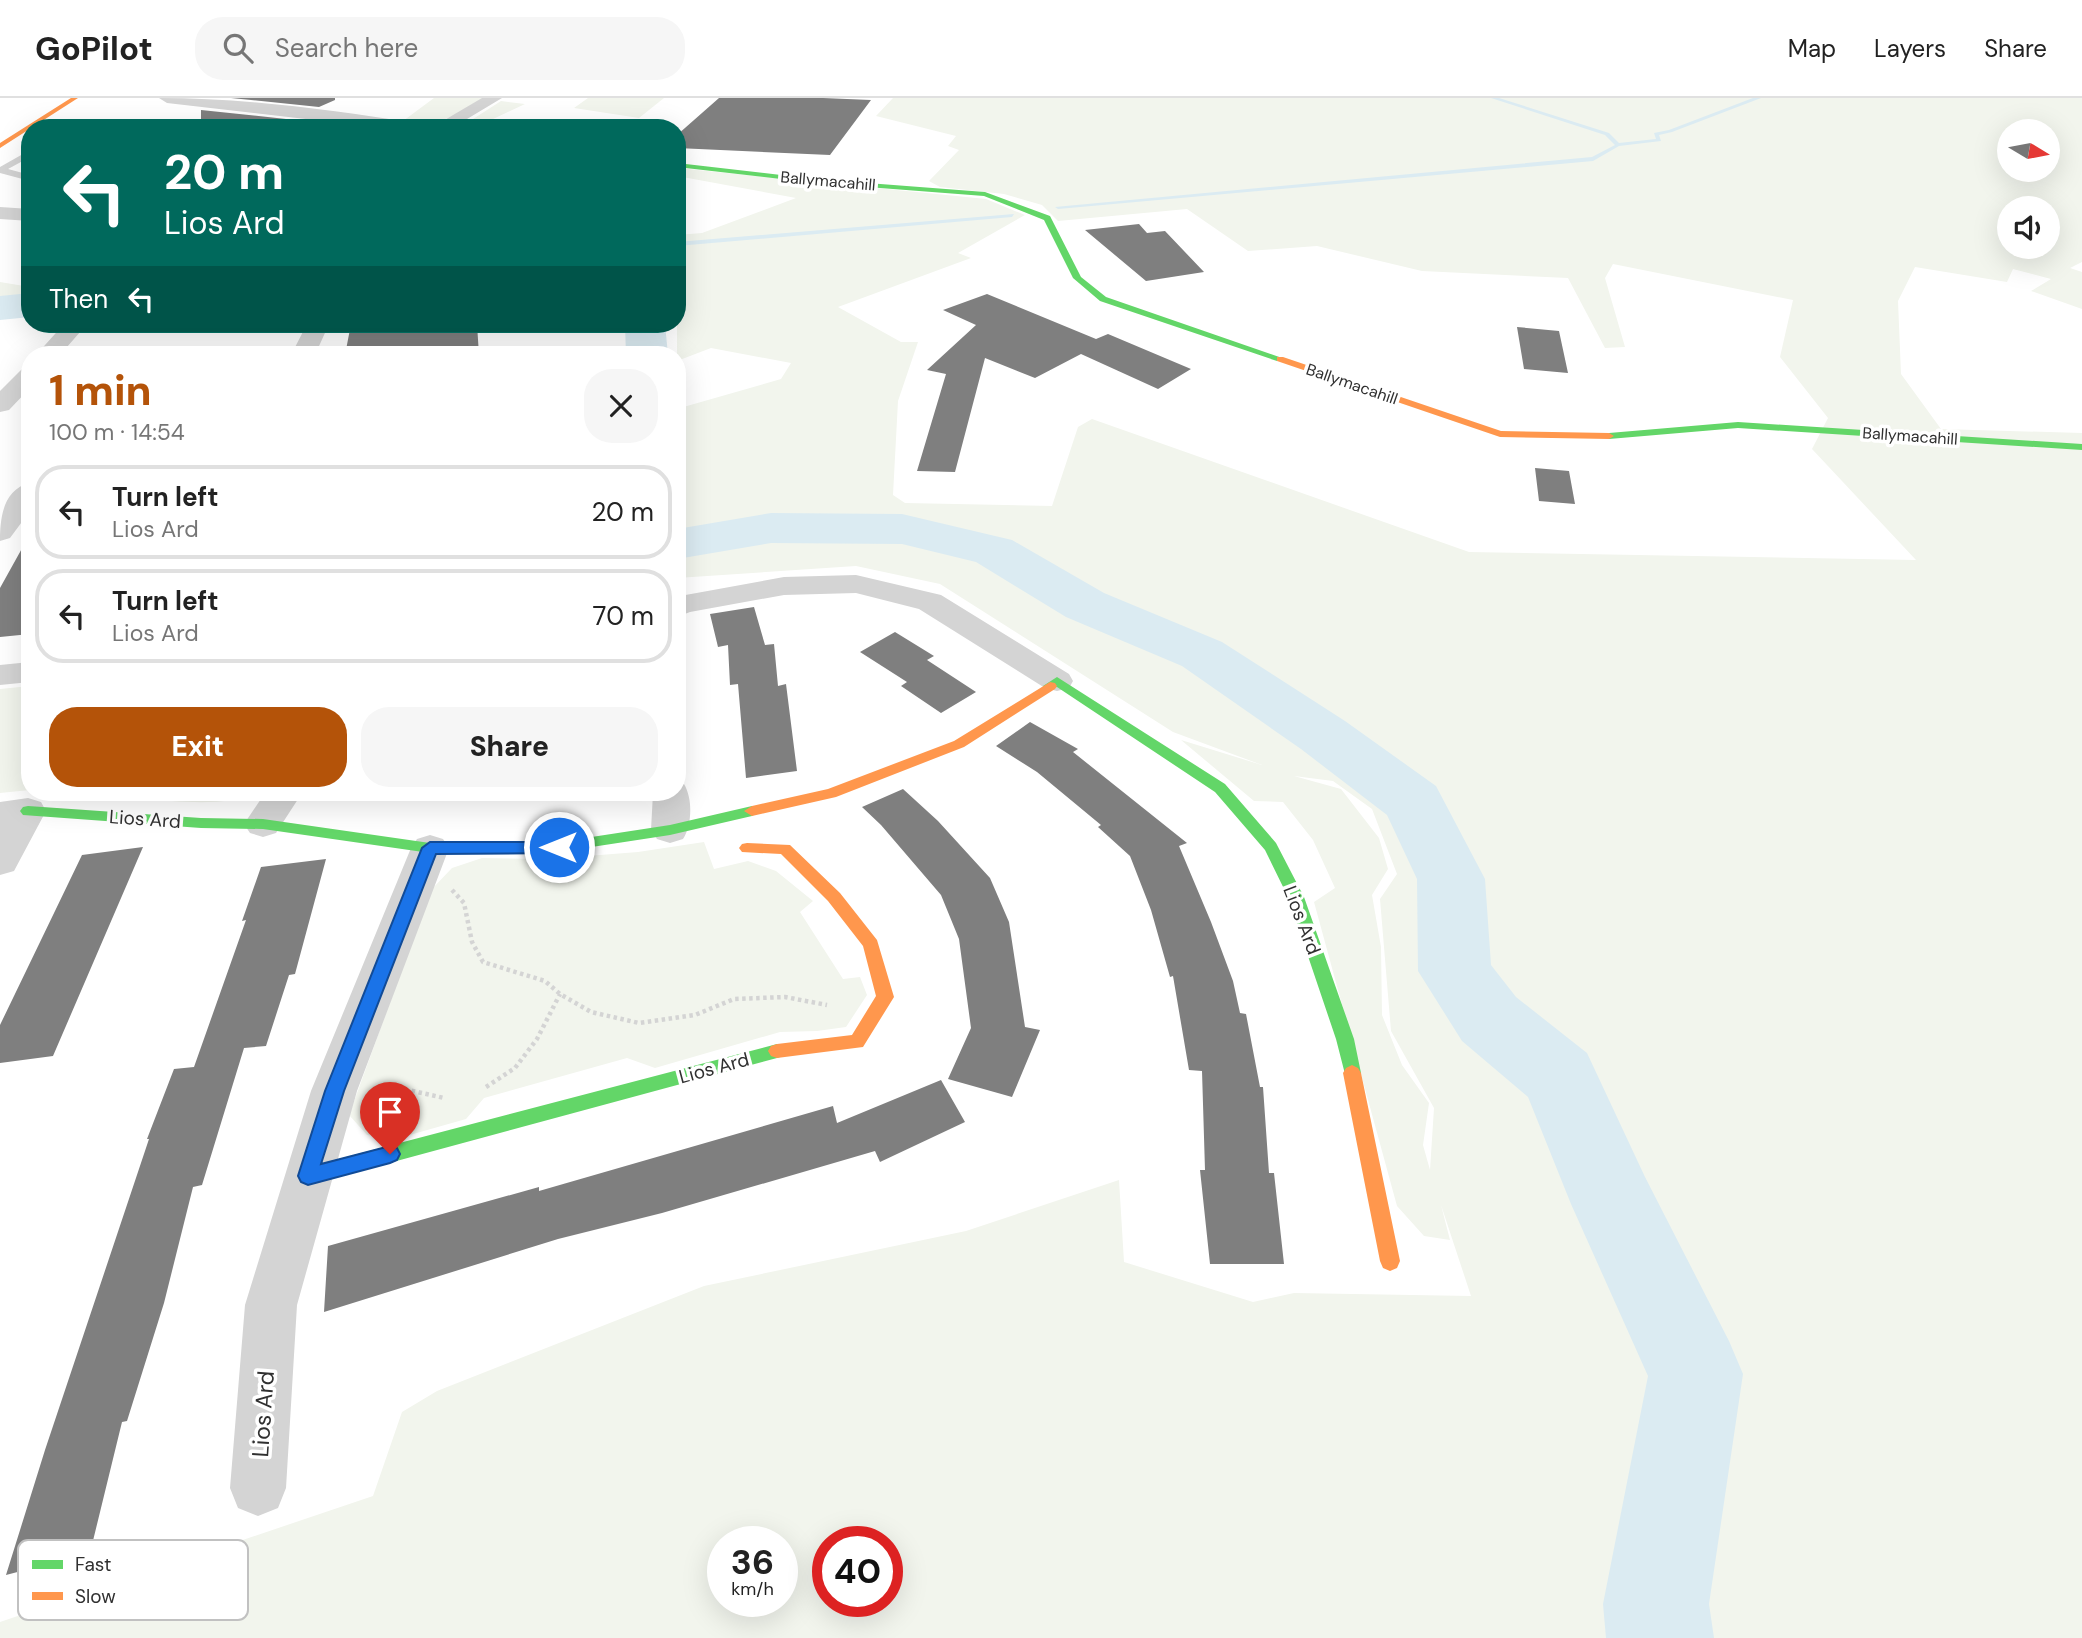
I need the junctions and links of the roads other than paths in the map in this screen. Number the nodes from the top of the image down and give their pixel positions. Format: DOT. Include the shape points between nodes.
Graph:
graph roads {
  1 [pos="75,98"];
  2 [pos="167,98"];
  3 [pos="494,98"];
  4 [pos="42,119"];
  5 [pos="359,119"];
  6 [pos="456,119"];
  7 [pos="21,133"];
  8 [pos="21,144"];
  9 [pos="2,145"];
  10 [pos="21,158"];
  11 [pos="686,166"];
  12 [pos="1,170"];
  13 [pos="21,178"];
  14 [pos="0,213"];
  15 [pos="21,214"];
  16 [pos="68,333"];
  17 [pos="56,346"];
  18 [pos="21,383"];
  19 [pos="0,405"];
  20 [pos="2082,447"];
  21 [pos="0,489"];
  22 [pos="21,490"];
  23 [pos="21,503"];
  24 [pos="0,532"];
  25 [pos="686,604"];
  26 [pos="21,673"];
  27 [pos="0,676"];
  28 [pos="1057,681"];
  29 [pos="279,801"];
  30 [pos="671,801"];
  31 [pos="14,813"];
  32 [pos="263,824"];
  33 [pos="670,830"];
  34 [pos="747,848"];
  35 [pos="0,861"];
  36 [pos="424,864"];
  37 [pos="308,1176"];
  38 [pos="1390,1261"];
  39 [pos="258,1488"];
  1 -- 4 [label="street"];
  2 -- 5 [label="street"];
  3 -- 6 [label="street"];
  7 -- 9 [label="street"];
  8 -- 9 [label="lane"];
  10 -- 12 [label="lane"];
  11 -- 20 [label="street, Ballymacahill" via="985,194 1046,218 1077,278 1103,299 1500,434 1620,436 1738,425"];
  12 -- 13 [label="lane"];
  14 -- 15 [label="street"];
  16 -- 17 [label="street"];
  18 -- 19 [label="street"];
  21 -- 22 [label="street"];
  23 -- 24 [label="street"];
  25 -- 28 [label="street, Lios Ard" via="784,586 856,583 930,602"];
  26 -- 27 [label="street"];
  28 -- 33 [label="street, Lios Ard" via="958,744 844,789"];
  28 -- 38 [label="street, Lios Ard" via="1220,788 1271,846 1296,897 1345,1039"];
  29 -- 32 [label="street"];
  30 -- 33 [label="street"];
  31 -- 32 [label="street, Lios Ard"];
  31 -- 35 [label="street, Lios Ard"];
  32 -- 36 [label="street, Lios Ard"];
  33 -- 36 [label="street, Lios Ard"];
  34 -- 37 [label="street, Lios Ard" via="785,849 834,897 871,944 885,997 857,1042 778,1051"];
  36 -- 37 [label="street, Lios Ard" via="334,1091"];
  37 -- 39 [label="street, Lios Ard" via="271,1305"];
}
